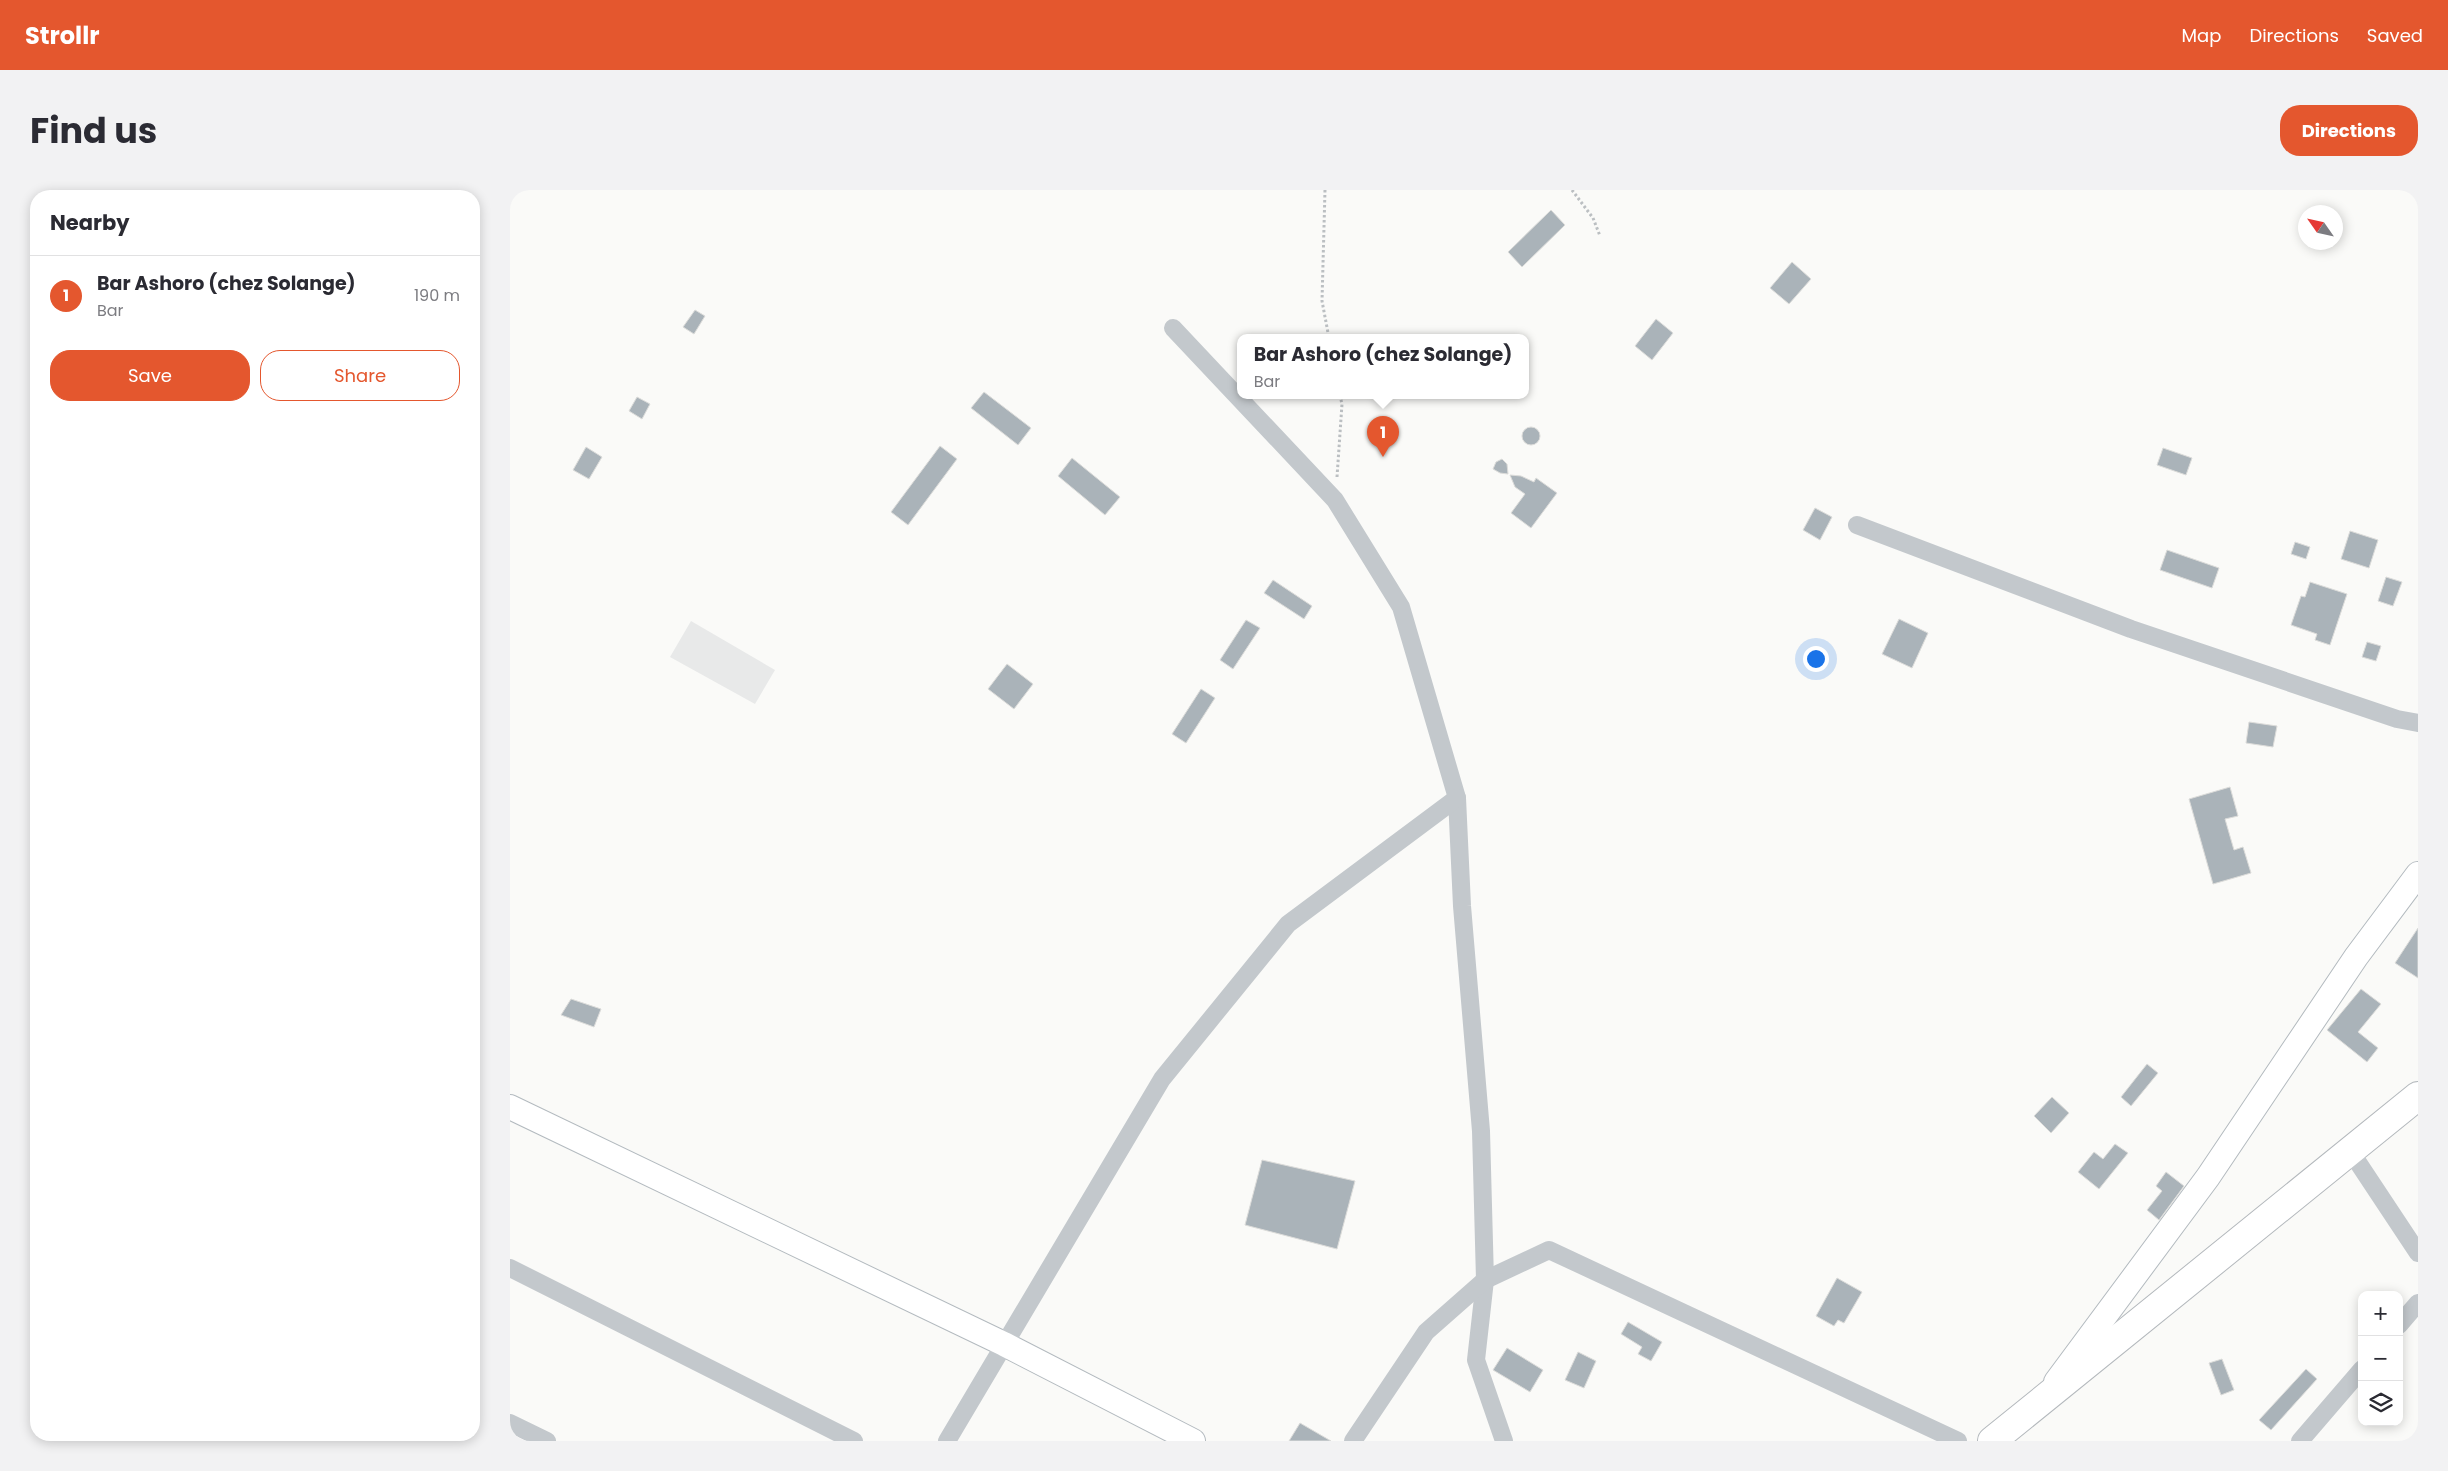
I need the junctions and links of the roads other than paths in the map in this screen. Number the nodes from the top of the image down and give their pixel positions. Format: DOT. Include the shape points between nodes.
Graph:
graph roads {
  1 [pos="1173,328"];
  2 [pos="1237,396"];
  3 [pos="1240,399"];
  4 [pos="1857,525"];
  5 [pos="2418,723"];
  6 [pos="1457,798"];
  7 [pos="2418,874"];
  8 [pos="2418,1096"];
  9 [pos="510,1107"];
  10 [pos="2351,1152"];
  11 [pos="2418,1253"];
  12 [pos="510,1268"];
  13 [pos="1485,1280"];
  14 [pos="2418,1303"];
  15 [pos="2403,1320"];
  16 [pos="1004,1344"];
  17 [pos="2358,1373"];
  18 [pos="2041,1402"];
  19 [pos="510,1423"];
  20 [pos="547,1441"];
  21 [pos="854,1441"];
  22 [pos="947,1441"];
  23 [pos="1193,1441"];
  24 [pos="1353,1441"];
  25 [pos="1504,1441"];
  26 [pos="1958,1441"];
  27 [pos="1992,1441"];
  28 [pos="2300,1441"];
  1 -- 2 [label="street"];
  3 -- 6 [label="street" via="1335,500 1401,607"];
  4 -- 5 [label="street" via="2130,629 2397,719"];
  6 -- 13 [label="street" via="1462,906 1482,1131"];
  6 -- 16 [label="street" via="1288,924 1162,1079"];
  7 -- 18 [label="street" via="2356,957 2208,1177"];
  8 -- 10 [label="highway"];
  9 -- 16 [label="street"];
  10 -- 11 [label="street"];
  10 -- 18 [label="highway"];
  12 -- 21 [label="street"];
  13 -- 24 [label="street" via="1426,1332"];
  13 -- 25 [label="street" via="1476,1360"];
  13 -- 26 [label="street" via="1549,1250"];
  14 -- 15 [label="street"];
  16 -- 22 [label="street"];
  16 -- 23 [label="street"];
  17 -- 28 [label="street"];
  18 -- 27 [label="highway"];
  19 -- 20 [label="street"];
}
